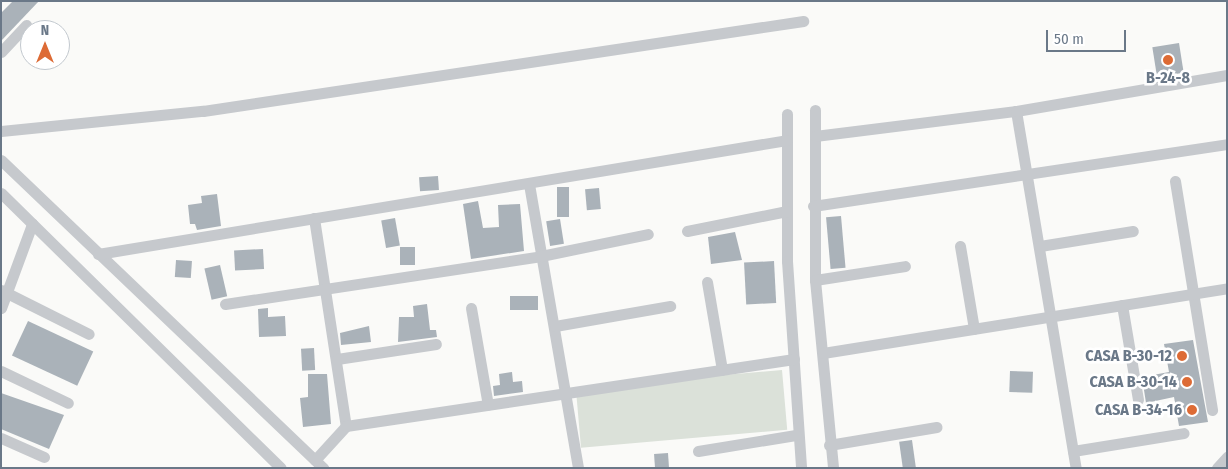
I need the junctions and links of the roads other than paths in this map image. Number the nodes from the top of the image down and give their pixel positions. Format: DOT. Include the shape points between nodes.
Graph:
graph roads {
  1 [pos="804,21"];
  2 [pos="20,31"];
  3 [pos="1,52"];
  4 [pos="1227,75"];
  5 [pos="815,110"];
  6 [pos="1016,111"];
  7 [pos="787,114"];
  8 [pos="1,131"];
  9 [pos="815,136"];
  10 [pos="787,140"];
  11 [pos="1227,144"];
  12 [pos="1,160"];
  13 [pos="1028,175"];
  14 [pos="1175,181"];
  15 [pos="529,184"];
  16 [pos="1,193"];
  17 [pos="813,206"];
  18 [pos="787,211"];
  19 [pos="314,218"];
  20 [pos="32,224"];
  21 [pos="687,231"];
  22 [pos="1133,231"];
  23 [pos="648,234"];
  24 [pos="960,246"];
  25 [pos="1040,246"];
  26 [pos="98,254"];
  27 [pos="540,256"];
  28 [pos="905,266"];
  29 [pos="816,280"];
  30 [pos="707,282"];
  31 [pos="1227,288"];
  32 [pos="326,290"];
  33 [pos="4,291"];
  34 [pos="1190,294"];
  35 [pos="225,304"];
  36 [pos="1122,305"];
  37 [pos="670,306"];
  38 [pos="1,308"];
  39 [pos="471,308"];
  40 [pos="1053,316"];
  41 [pos="555,326"];
  42 [pos="974,329"];
  43 [pos="89,334"];
  44 [pos="436,344"];
  45 [pos="823,353"];
  46 [pos="337,358"];
  47 [pos="794,358"];
  48 [pos="722,370"];
  49 [pos="1,371"];
  50 [pos="565,395"];
  51 [pos="1138,400"];
  52 [pos="68,403"];
  53 [pos="488,405"];
  54 [pos="1212,410"];
  55 [pos="346,426"];
  56 [pos="936,427"];
  57 [pos="1184,433"];
  58 [pos="796,435"];
  59 [pos="1,438"];
  60 [pos="829,444"];
  61 [pos="698,451"];
  62 [pos="1073,451"];
  63 [pos="44,457"];
  64 [pos="1227,457"];
  65 [pos="319,464"];
  66 [pos="1072,467"];
  67 [pos="281,468"];
  68 [pos="578,468"];
  69 [pos="801,468"];
  70 [pos="833,468"];
  71 [pos="1217,468"];
  1 -- 8 [label="street" via="203,111"];
  2 -- 3 [label="street"];
  4 -- 6 [label="street"];
  5 -- 9 [label="street"];
  6 -- 9 [label="street"];
  6 -- 13 [label="street"];
  7 -- 10 [label="street"];
  9 -- 17 [label="street"];
  10 -- 15 [label="street"];
  10 -- 18 [label="street"];
  11 -- 13 [label="street"];
  12 -- 26 [label="street"];
  13 -- 17 [label="street"];
  13 -- 25 [label="street"];
  14 -- 34 [label="street"];
  15 -- 19 [label="street"];
  15 -- 27 [label="street"];
  16 -- 20 [label="street"];
  17 -- 29 [label="street"];
  18 -- 21 [label="street"];
  18 -- 47 [label="street"];
  19 -- 26 [label="street"];
  19 -- 32 [label="street"];
  20 -- 33 [label="street"];
  20 -- 67 [label="street"];
  22 -- 25 [label="street"];
  23 -- 27 [label="street"];
  24 -- 42 [label="street"];
  25 -- 40 [label="street"];
  26 -- 65 [label="street"];
  27 -- 32 [label="street"];
  27 -- 41 [label="street"];
  28 -- 29 [label="street"];
  29 -- 45 [label="street"];
  30 -- 48 [label="street"];
  31 -- 34 [label="street"];
  32 -- 35 [label="street"];
  32 -- 46 [label="street"];
  33 -- 38 [label="street"];
  33 -- 43 [label="street"];
  34 -- 36 [label="street"];
  34 -- 54 [label="street"];
  36 -- 40 [label="street"];
  36 -- 51 [label="street"];
  37 -- 41 [label="street"];
  39 -- 53 [label="street"];
  40 -- 42 [label="street"];
  40 -- 62 [label="street"];
  41 -- 50 [label="street"];
  42 -- 45 [label="street"];
  44 -- 46 [label="street"];
  45 -- 60 [label="street"];
  46 -- 55 [label="street"];
  47 -- 48 [label="street"];
  47 -- 58 [label="street"];
  48 -- 50 [label="street"];
  49 -- 52 [label="street"];
  50 -- 53 [label="street"];
  50 -- 68 [label="street"];
  53 -- 55 [label="street"];
  55 -- 65 [label="street"];
  56 -- 60 [label="street"];
  57 -- 62 [label="street"];
  58 -- 61 [label="street"];
  58 -- 69 [label="street"];
  59 -- 63 [label="street"];
  60 -- 70 [label="street"];
  62 -- 66 [label="street"];
  64 -- 71 [label="street"];
}
